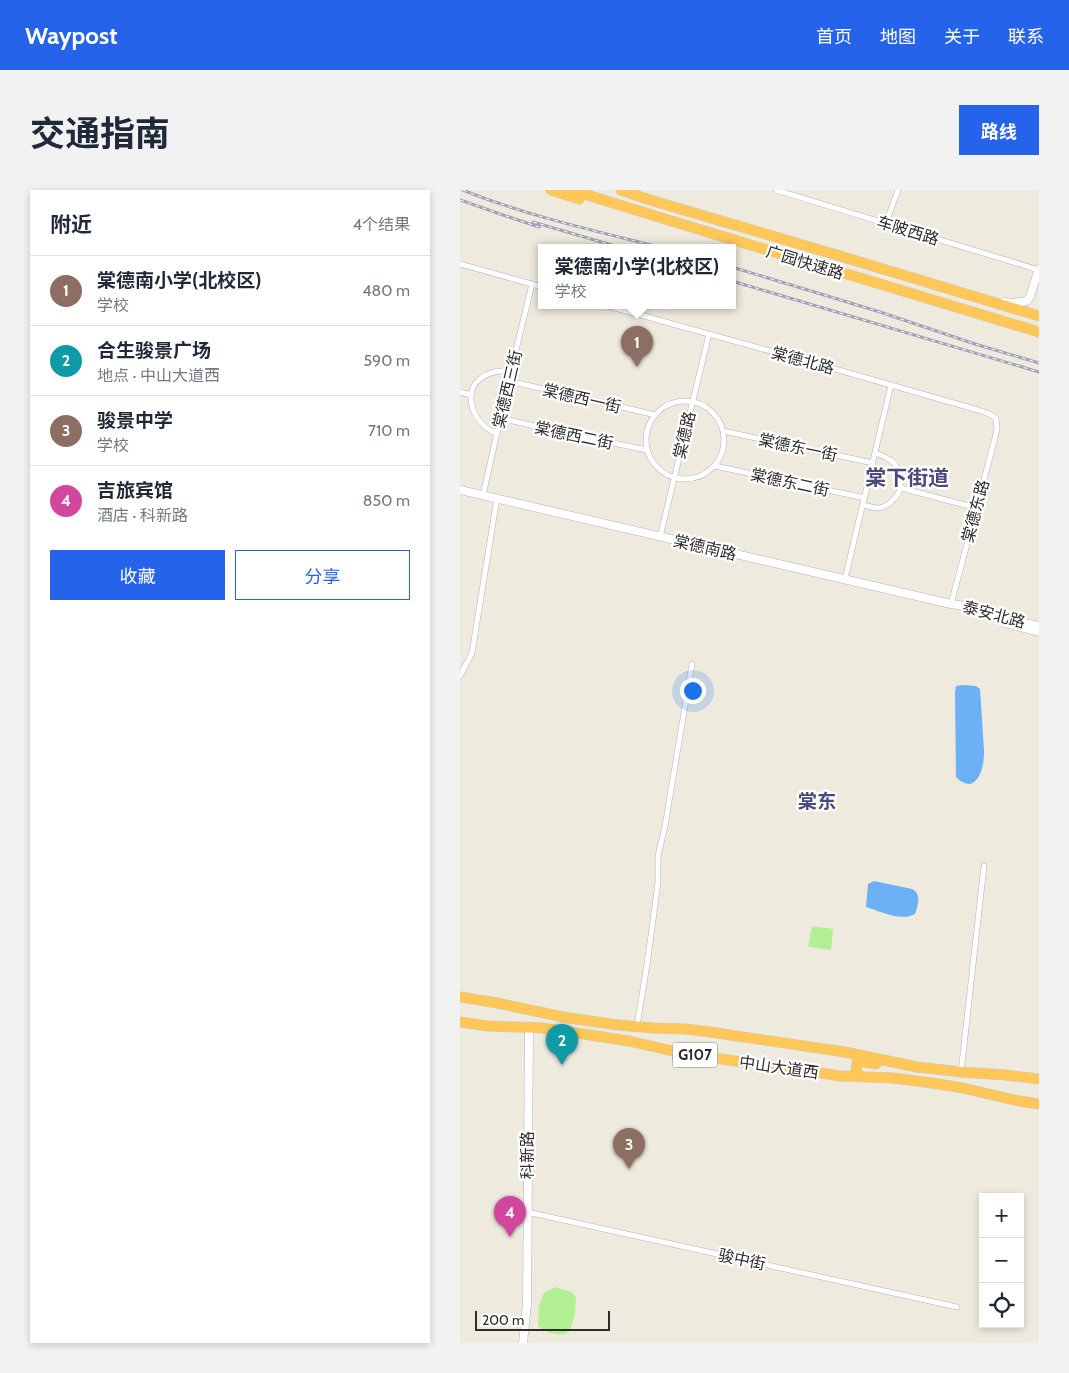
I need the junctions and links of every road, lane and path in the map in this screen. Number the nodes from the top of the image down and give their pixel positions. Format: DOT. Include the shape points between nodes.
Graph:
graph roads {
  1 [pos="551,190"];
  2 [pos="571,190"];
  3 [pos="621,190"];
  4 [pos="634,190"];
  5 [pos="776,190"];
  6 [pos="898,190"];
  7 [pos="650,200"];
  8 [pos="641,212"];
  9 [pos="886,223"];
  10 [pos="460,264"];
  11 [pos="1039,270"];
  12 [pos="532,284"];
  13 [pos="538,286"];
  14 [pos="981,298"];
  15 [pos="619,309"];
  16 [pos="1039,316"];
  17 [pos="1039,332"];
  18 [pos="709,334"];
  19 [pos="511,370"];
  20 [pos="508,381"];
  21 [pos="891,385"];
  22 [pos="460,392"];
  23 [pos="470,395"];
  24 [pos="692,402"];
  25 [pos="656,415"];
  26 [pos="500,418"];
  27 [pos="996,418"];
  28 [pos="723,431"];
  29 [pos="497,433"];
  30 [pos="647,450"];
  31 [pos="875,453"];
  32 [pos="873,463"];
  33 [pos="715,466"];
  34 [pos="674,478"];
  35 [pos="901,488"];
  36 [pos="460,490"];
  37 [pos="483,495"];
  38 [pos="497,498"];
  39 [pos="865,498"];
  40 [pos="863,505"];
  41 [pos="976,508"];
  42 [pos="660,537"];
  43 [pos="845,579"];
  44 [pos="951,604"];
  45 [pos="1039,626"];
  46 [pos="1039,632"];
  47 [pos="692,664"];
  48 [pos="460,676"];
  49 [pos="984,866"];
  50 [pos="460,997"];
  51 [pos="460,1022"];
  52 [pos="529,1027"];
  53 [pos="637,1027"];
  54 [pos="902,1065"];
  55 [pos="961,1072"];
  56 [pos="863,1077"];
  57 [pos="1039,1079"];
  58 [pos="1039,1104"];
  59 [pos="527,1212"];
  60 [pos="957,1307"];
  61 [pos="523,1343"];
  1 -- 8 [label="highway" via="587,202"];
  2 -- 8 [label="highway, 广园快速路"];
  3 -- 7 [label="highway, 广园快速路"];
  4 -- 7 [label="highway"];
  5 -- 9 [label="street, 车陂西路"];
  6 -- 9 [label="street"];
  7 -- 14 [label="highway, 广园快速路"];
  8 -- 17 [label="highway, 广园快速路"];
  9 -- 11 [label="street, 车陂西路"];
  10 -- 12 [label="street"];
  11 -- 14 [label="street" via="1025,302 1013,304"];
  12 -- 13 [label="street"];
  12 -- 19 [label="street, 棠德西三街"];
  14 -- 16 [label="highway, 广园快速路"];
  15 -- 18 [label="street, 棠德北路"];
  18 -- 21 [label="street, 棠德北路"];
  18 -- 24 [label="street, 棠德路"];
  19 -- 20 [label="street, 棠德西三街"];
  19 -- 23 [label="street" via="494,371 483,376 475,383"];
  20 -- 25 [label="street, 棠德西一街"];
  20 -- 26 [label="street, 棠德西三街"];
  21 -- 27 [label="street, 棠德北路"];
  21 -- 31 [label="street"];
  22 -- 23 [label="street"];
  23 -- 29 [label="street" via="479,422 484,428"];
  24 -- 25 [label="street" via="672,404"];
  24 -- 28 [label="street" via="714,414"];
  24 -- 34 [label="street, 棠德路"];
  25 -- 30 [label="street" via="647,431"];
  26 -- 29 [label="street, 棠德西三街"];
  26 -- 30 [label="street, 棠德西二街"];
  27 -- 41 [label="street, 棠德东路" via="997,429"];
  28 -- 32 [label="street, 棠德东一街"];
  28 -- 33 [label="street" via="723,450"];
  29 -- 37 [label="street, 棠德西三街"];
  30 -- 34 [label="street" via="657,467"];
  31 -- 32 [label="street"];
  31 -- 35 [label="street" via="892,461 898,469"];
  32 -- 39 [label="street"];
  33 -- 34 [label="street" via="699,477"];
  33 -- 39 [label="street, 棠德东二街"];
  34 -- 42 [label="street, 棠德路"];
  35 -- 40 [label="street" via="887,505 879,508"];
  35 -- 41 [label="street"];
  36 -- 37 [label="street, 棠德南路"];
  37 -- 38 [label="street, 棠德南路"];
  38 -- 42 [label="street, 棠德南路"];
  38 -- 48 [label="street" via="472,654"];
  39 -- 40 [label="street"];
  40 -- 43 [label="street"];
  41 -- 44 [label="street, 棠德东路"];
  42 -- 43 [label="street, 棠德南路"];
  43 -- 44 [label="street, 棠德南路"];
  44 -- 45 [label="street, 泰安北路"];
  44 -- 46 [label="street, 泰安北路"];
  47 -- 53 [label="street" via="658,856 658,882"];
  49 -- 55 [label="street"];
  50 -- 53 [label="highway, 中山大道西 / G107"];
  51 -- 52 [label="highway, 中山大道西 / G107"];
  52 -- 56 [label="highway, 中山大道西 / G107" via="617,1038 686,1054"];
  52 -- 59 [label="street, 科新路"];
  53 -- 54 [label="highway, 中山大道西 / G107" via="686,1029 765,1040 853,1053"];
  54 -- 55 [label="highway, 中山大道西 / G107"];
  54 -- 56 [label="highway" via="859,1062 856,1070"];
  55 -- 57 [label="highway, 中山大道西 / G107"];
  56 -- 58 [label="highway, 中山大道西 / G107" via="948,1085"];
  59 -- 60 [label="street, 骏中街"];
  59 -- 61 [label="street, 科新路" via="527,1304"];
}
